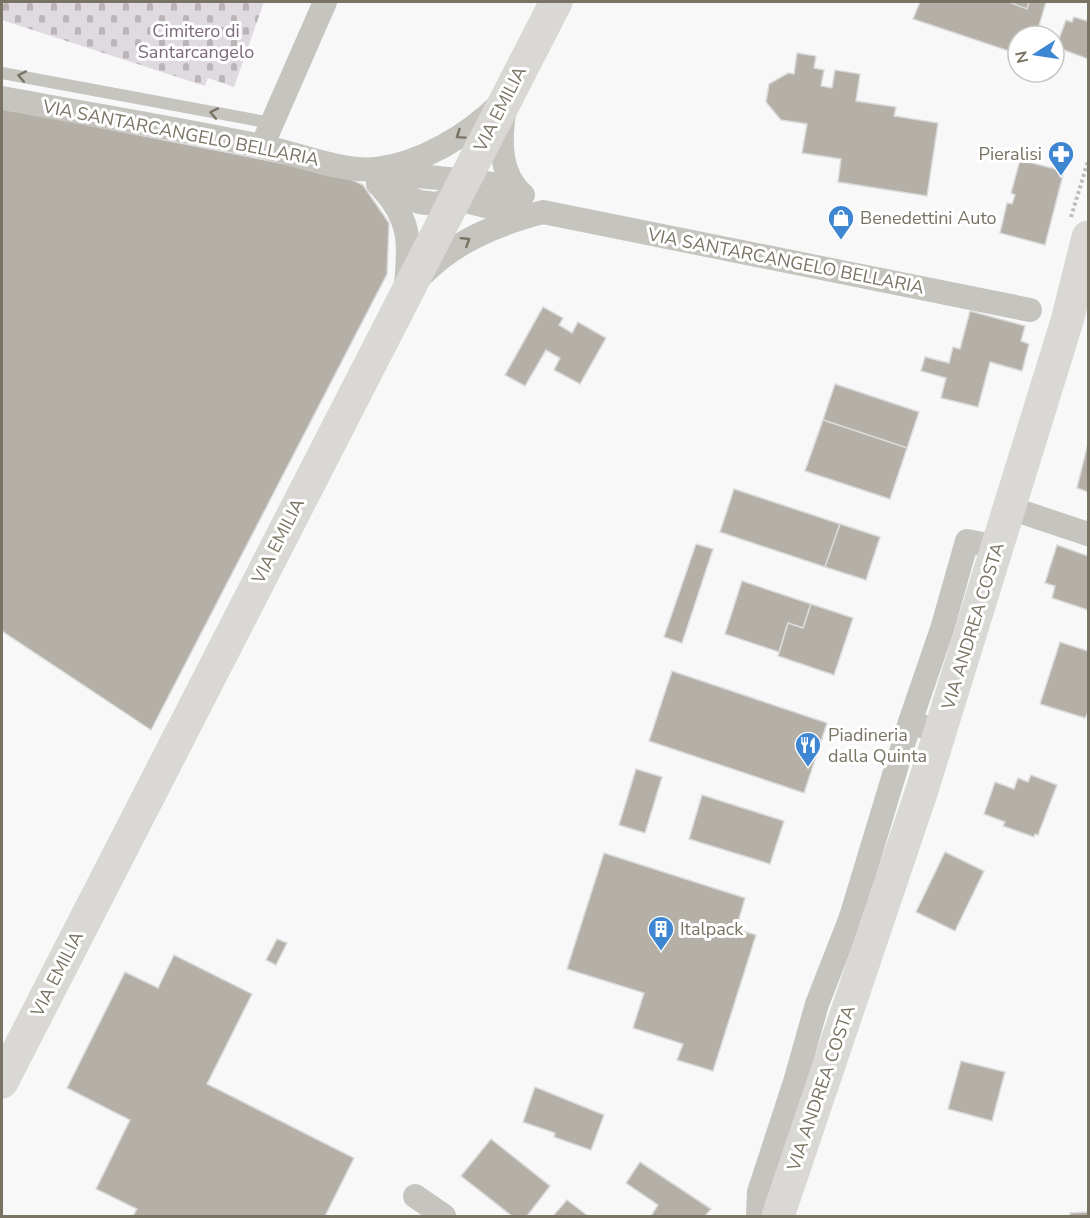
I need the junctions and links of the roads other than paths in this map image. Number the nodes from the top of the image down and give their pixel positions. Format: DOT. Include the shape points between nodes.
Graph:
graph roads {
  1 [pos="325,2"];
  2 [pos="556,2"];
  3 [pos="2,73"];
  4 [pos="2,98"];
  5 [pos="506,98"];
  6 [pos="271,123"];
  7 [pos="262,146"];
  8 [pos="372,174"];
  9 [pos="459,189"];
  10 [pos="518,191"];
  11 [pos="535,214"];
  12 [pos="1089,237"];
  13 [pos="406,292"];
  14 [pos="1030,310"];
  15 [pos="1078,325"];
  16 [pos="1010,508"];
  17 [pos="1089,534"];
  18 [pos="997,547"];
  19 [pos="910,722"];
  20 [pos="940,732"];
  21 [pos="864,921"];
  22 [pos="2,1082"];
  23 [pos="415,1196"];
  24 [pos="444,1216"];
  25 [pos="758,1216"];
  26 [pos="778,1216"];
  1 -- 6 [label="street"];
  2 -- 5 [label="main road, VIA EMILIA"];
  6 -- 3 [label="lane, one-way"];
  4 -- 7 [label="street, VIA SANTARCANGELO BELLARIA"];
  5 -- 8 [label="street, VIA SANTARCANGELO BELLARIA, one-way" via="435,151"];
  5 -- 9 [label="main road, VIA EMILIA"];
  5 -- 10 [label="street, VIA SANTARCANGELO BELLARIA" via="501,153 505,170"];
  6 -- 7 [label="street"];
  7 -- 8 [label="street, VIA SANTARCANGELO BELLARIA"];
  8 -- 9 [label="street, VIA SANTARCANGELO BELLARIA" via="419,202 436,204"];
  8 -- 13 [label="street" via="404,218 409,248"];
  9 -- 10 [label="street, VIA SANTARCANGELO BELLARIA" via="496,183"];
  9 -- 11 [label="street, VIA SANTARCANGELO BELLARIA"];
  9 -- 13 [label="main road, VIA EMILIA"];
  10 -- 11 [label="street, VIA SANTARCANGELO BELLARIA"];
  13 -- 11 [label="street, VIA SANTARCANGELO BELLARIA, one-way" via="457,247 501,224"];
  11 -- 14 [label="street, VIA SANTARCANGELO BELLARIA"];
  12 -- 15 [label="main road, VIA ANDREA COSTA"];
  13 -- 22 [label="main road, VIA EMILIA"];
  15 -- 16 [label="main road, VIA ANDREA COSTA"];
  16 -- 17 [label="street"];
  16 -- 18 [label="main road, VIA ANDREA COSTA"];
  18 -- 19 [label="street" via="967,542"];
  18 -- 20 [label="main road, VIA ANDREA COSTA"];
  19 -- 20 [label="street"];
  19 -- 21 [label="street"];
  20 -- 21 [label="main road, VIA ANDREA COSTA"];
  21 -- 25 [label="street" via="817,1004 759,1192"];
  21 -- 26 [label="main road, VIA ANDREA COSTA"];
  23 -- 24 [label="street"];
}
